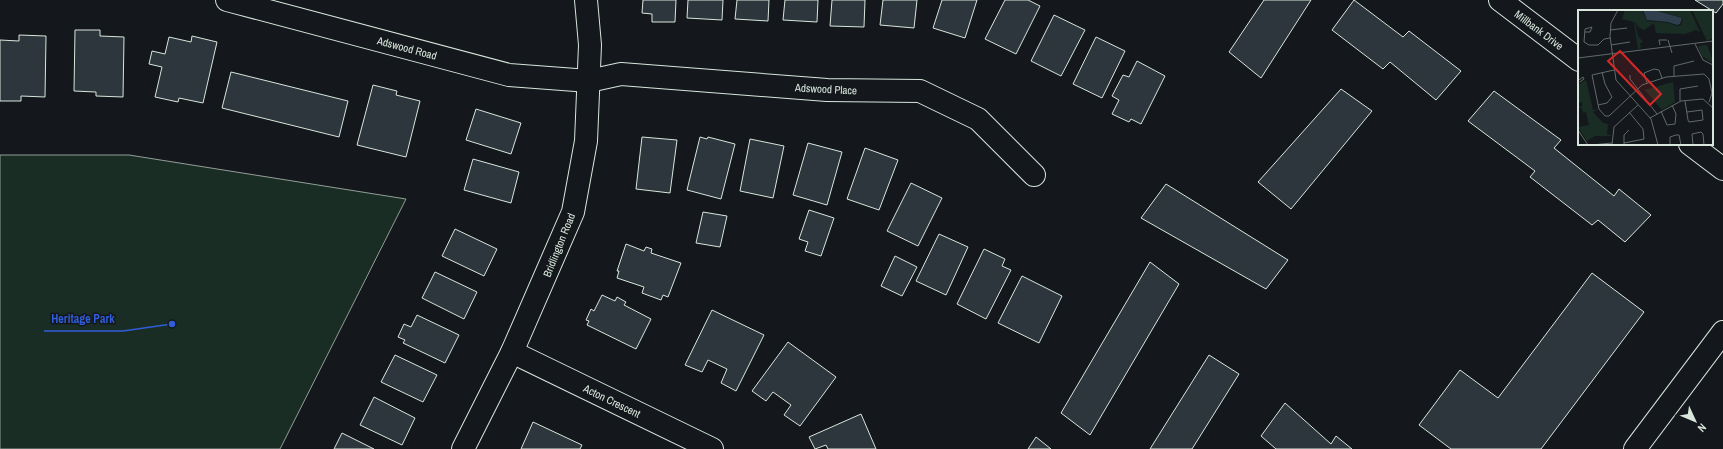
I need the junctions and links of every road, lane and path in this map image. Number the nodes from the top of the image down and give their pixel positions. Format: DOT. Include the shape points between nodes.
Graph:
graph roads {
  1 [pos="227,0"];
  2 [pos="586,0"];
  3 [pos="1500,0"];
  4 [pos="1578,59"];
  5 [pos="588,81"];
  6 [pos="1691,145"];
  7 [pos="1723,169"];
  8 [pos="1034,175"];
  9 [pos="1723,332"];
  10 [pos="512,352"];
  11 [pos="463,449"];
  12 [pos="712,449"];
  13 [pos="1635,449"];
  1 -- 5 [label="street, Adswood Road" via="509,75"];
  2 -- 5 [label="street, Bridlington Road" via="590,45"];
  3 -- 4 [label="street, Millbank Drive"];
  5 -- 8 [label="street, Adswood Place" via="621,74 827,90 920,91 978,118"];
  5 -- 10 [label="street, Bridlington Road" via="586,140 573,212"];
  6 -- 7 [label="street"];
  9 -- 13 [label="street"];
  10 -- 11 [label="street, Bridlington Road"];
  10 -- 12 [label="street, Acton Crescent"];
}
